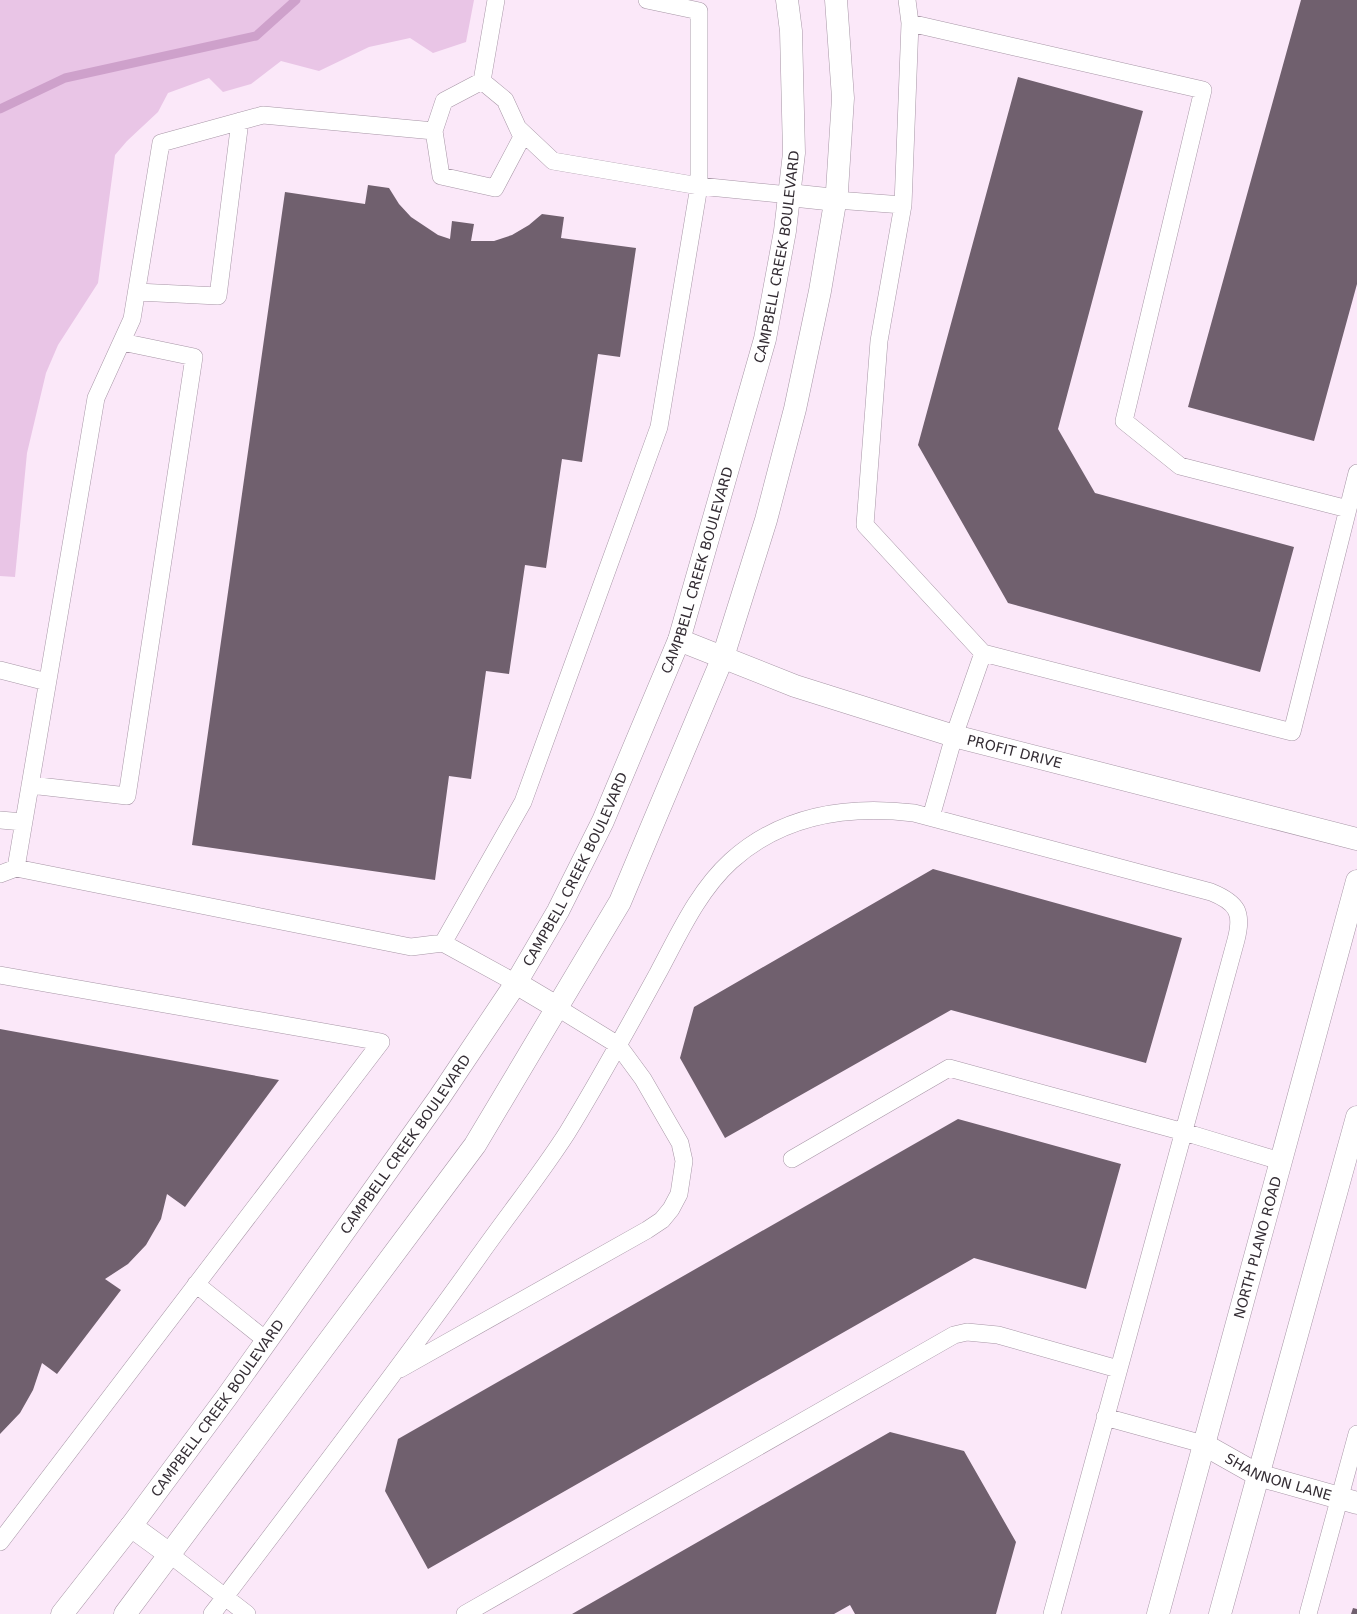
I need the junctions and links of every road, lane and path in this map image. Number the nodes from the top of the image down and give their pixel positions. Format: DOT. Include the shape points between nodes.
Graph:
graph roads {
  1 [pos="496,0"];
  2 [pos="647,0"];
  3 [pos="787,0"];
  4 [pos="836,0"];
  5 [pos="907,0"];
  6 [pos="910,23"];
  7 [pos="482,81"];
  8 [pos="240,121"];
  9 [pos="519,129"];
  10 [pos="434,130"];
  11 [pos="699,186"];
  12 [pos="789,195"];
  13 [pos="836,200"];
  14 [pos="903,205"];
  15 [pos="137,292"];
  16 [pos="122,342"];
  17 [pos="1357,473"];
  18 [pos="1348,509"];
  19 [pos="679,640"];
  20 [pos="982,653"];
  21 [pos="723,657"];
  22 [pos="0,670"];
  23 [pos="47,682"];
  24 [pos="954,736"];
  25 [pos="30,785"];
  26 [pos="931,817"];
  27 [pos="0,820"];
  28 [pos="23,822"];
  29 [pos="1357,839"];
  30 [pos="8,871"];
  31 [pos="1357,882"];
  32 [pos="443,943"];
  33 [pos="0,975"];
  34 [pos="516,983"];
  35 [pos="558,1008"];
  36 [pos="618,1045"];
  37 [pos="1357,1117"];
  38 [pos="1184,1132"];
  39 [pos="792,1159"];
  40 [pos="1280,1161"];
  41 [pos="196,1284"];
  42 [pos="267,1341"];
  43 [pos="1118,1369"];
  44 [pos="394,1372"];
  45 [pos="1105,1417"];
  46 [pos="1357,1434"];
  47 [pos="1203,1444"];
  48 [pos="1258,1474"];
  49 [pos="1349,1501"];
  50 [pos="131,1526"];
  51 [pos="0,1542"];
  52 [pos="168,1554"];
  53 [pos="225,1597"];
  54 [pos="62,1614"];
  55 [pos="125,1614"];
  56 [pos="212,1614"];
  57 [pos="248,1614"];
  58 [pos="465,1614"];
  59 [pos="1052,1614"];
  60 [pos="1158,1614"];
  61 [pos="1220,1614"];
  62 [pos="1308,1614"];
  1 -- 7 [label="lane"];
  2 -- 11 [label="lane" via="699,11"];
  3 -- 12 [label="street, CAMPBELL CREEK BOULEVARD" via="791,31 794,153"];
  4 -- 13 [label="street" via="843,98"];
  5 -- 6 [label="lane"];
  6 -- 14 [label="lane"];
  6 -- 18 [label="lane" via="1203,90 1124,421 1180,466"];
  7 -- 9 [label="lane" via="505,100"];
  7 -- 10 [label="lane" via="444,101"];
  8 -- 10 [label="lane" via="263,115"];
  8 -- 15 [label="lane" via="161,143"];
  8 -- 15 [label="lane" via="218,296"];
  9 -- 10 [label="lane" via="522,138 495,188 441,176"];
  9 -- 11 [label="lane" via="553,161"];
  11 -- 12 [label="lane"];
  11 -- 32 [label="lane" via="659,427 523,802"];
  12 -- 13 [label="street"];
  12 -- 19 [label="street, CAMPBELL CREEK BOULEVARD" via="765,339"];
  13 -- 14 [label="lane"];
  13 -- 21 [label="street" via="795,409 766,520"];
  14 -- 20 [label="lane" via="879,341 865,525"];
  15 -- 16 [label="lane" via="132,319"];
  16 -- 23 [label="lane" via="96,398"];
  16 -- 25 [label="lane" via="194,356 128,796"];
  17 -- 18 [label="lane"];
  18 -- 20 [label="lane" via="1292,732"];
  19 -- 21 [label="street, PROFIT DRIVE"];
  19 -- 34 [label="street, CAMPBELL CREEK BOULEVARD" via="603,821 558,911"];
  20 -- 24 [label="lane"];
  21 -- 24 [label="street, PROFIT DRIVE" via="795,686"];
  21 -- 35 [label="street" via="620,902"];
  22 -- 23 [label="lane"];
  23 -- 25 [label="lane"];
  24 -- 26 [label="lane"];
  24 -- 29 [label="street, PROFIT DRIVE"];
  25 -- 28 [label="lane"];
  26 -- 36 [label="lane" via="884,809 845,811 809,818 778,829 753,843 709,884 693,908"];
  26 -- 38 [label="lane" via="1211,892 1226,898 1235,907 1240,926"];
  27 -- 28 [label="lane"];
  28 -- 30 [label="lane"];
  30 -- 32 [label="lane" via="411,947"];
  31 -- 40 [label="street, NORTH PLANO ROAD"];
  32 -- 34 [label="lane"];
  33 -- 41 [label="lane" via="381,1042"];
  34 -- 35 [label="street"];
  34 -- 42 [label="street, CAMPBELL CREEK BOULEVARD" via="439,1098"];
  35 -- 36 [label="lane"];
  35 -- 52 [label="street" via="475,1145"];
  36 -- 44 [label="lane" via="566,1135"];
  36 -- 44 [label="lane" via="643,1079 680,1143 684,1161 683,1176 672,1209 647,1230"];
  37 -- 48 [label="street"];
  38 -- 39 [label="lane" via="949,1068"];
  38 -- 40 [label="lane"];
  38 -- 43 [label="lane"];
  40 -- 47 [label="street, NORTH PLANO ROAD"];
  41 -- 42 [label="lane"];
  41 -- 51 [label="lane"];
  42 -- 50 [label="street, CAMPBELL CREEK BOULEVARD"];
  43 -- 45 [label="lane"];
  43 -- 58 [label="lane" via="998,1335 967,1332 954,1335"];
  44 -- 53 [label="lane"];
  45 -- 47 [label="lane"];
  45 -- 59 [label="lane"];
  46 -- 49 [label="lane"];
  47 -- 48 [label="street, SHANNON LANE"];
  47 -- 60 [label="street, NORTH PLANO ROAD"];
  48 -- 49 [label="street, SHANNON LANE"];
  48 -- 61 [label="street"];
  49 -- 62 [label="lane"];
  50 -- 52 [label="street"];
  50 -- 54 [label="street, CAMPBELL CREEK BOULEVARD"];
  52 -- 53 [label="lane"];
  52 -- 55 [label="street"];
  53 -- 56 [label="lane"];
  53 -- 57 [label="lane"];
}
